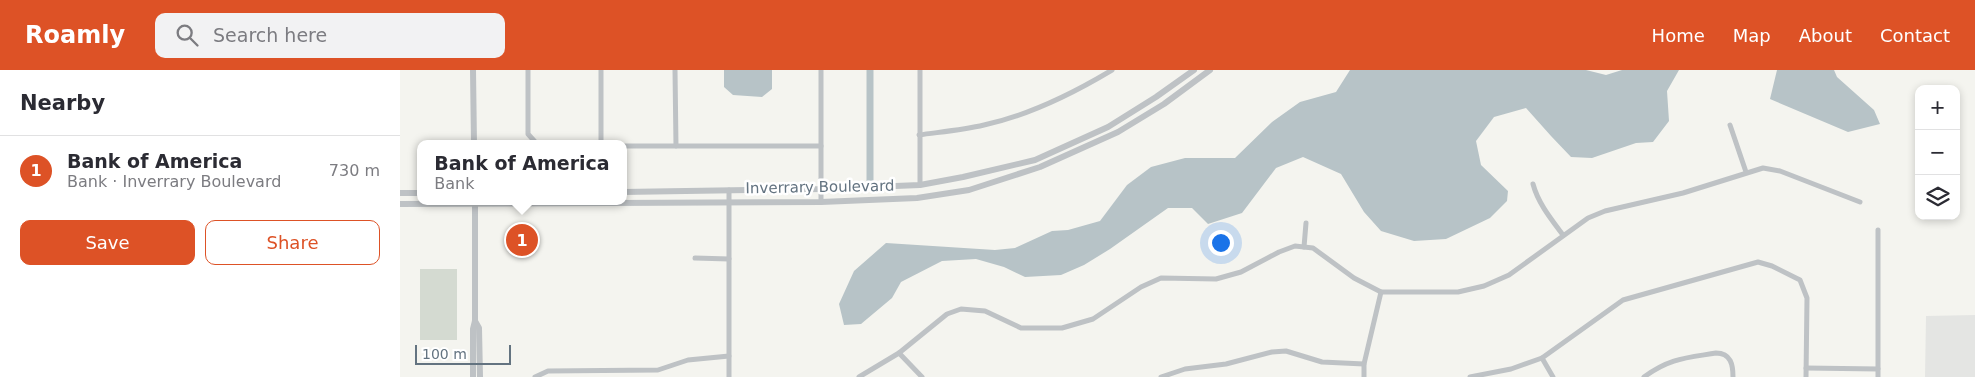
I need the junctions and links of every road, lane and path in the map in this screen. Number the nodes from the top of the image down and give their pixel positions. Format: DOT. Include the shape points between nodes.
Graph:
graph roads {
  1 [pos="473,70"];
  2 [pos="528,70"];
  3 [pos="601,70"];
  4 [pos="676,70"];
  5 [pos="821,70"];
  6 [pos="920,70"];
  7 [pos="1112,70"];
  8 [pos="1194,70"];
  9 [pos="1210,70"];
  10 [pos="1730,125"];
  11 [pos="919,135"];
  12 [pos="474,140"];
  13 [pos="532,140"];
  14 [pos="601,140"];
  15 [pos="627,146"];
  16 [pos="676,146"];
  17 [pos="821,146"];
  18 [pos="1746,172"];
  19 [pos="1533,184"];
  20 [pos="920,185"];
  21 [pos="821,189"];
  22 [pos="729,190"];
  23 [pos="627,192"];
  24 [pos="400,193"];
  25 [pos="417,193"];
  26 [pos="729,201"];
  27 [pos="627,202"];
  28 [pos="821,202"];
  29 [pos="1860,202"];
  30 [pos="400,204"];
  31 [pos="417,204"];
  32 [pos="475,205"];
  33 [pos="1306,222"];
  34 [pos="1878,230"];
  35 [pos="1563,235"];
  36 [pos="1304,247"];
  37 [pos="695,258"];
  38 [pos="729,259"];
  39 [pos="1381,292"];
  40 [pos="476,322"];
  41 [pos="899,353"];
  42 [pos="729,356"];
  43 [pos="1542,358"];
  44 [pos="1364,364"];
  45 [pos="1806,368"];
  46 [pos="1878,369"];
  47 [pos="1653,370"];
  48 [pos="535,376"];
  49 [pos="472,377"];
  50 [pos="480,377"];
  51 [pos="729,377"];
  52 [pos="859,377"];
  53 [pos="922,377"];
  54 [pos="1161,377"];
  55 [pos="1364,377"];
  56 [pos="1470,377"];
  57 [pos="1553,377"];
  58 [pos="1644,377"];
  59 [pos="1656,377"];
  60 [pos="1733,377"];
  61 [pos="1806,377"];
  62 [pos="1878,377"];
  1 -- 12 [label="street"];
  2 -- 13 [label="street" via="528,134"];
  3 -- 14 [label="street"];
  4 -- 16 [label="street"];
  5 -- 17 [label="street"];
  6 -- 11 [label="street"];
  7 -- 11 [label="street" via="1076,91 1017,116 983,126"];
  8 -- 20 [label="street, Inverrary Boulevard" via="1108,127 1036,160"];
  9 -- 28 [label="street, Inverrary Boulevard" via="1118,132 1040,167 969,190 917,198"];
  10 -- 18 [label="street"];
  11 -- 20 [label="street"];
  15 -- 16 [label="street"];
  16 -- 17 [label="street"];
  17 -- 21 [label="street"];
  18 -- 29 [label="street" via="1763,168 1780,171"];
  18 -- 35 [label="street" via="1684,193 1605,211"];
  19 -- 35 [label="street" via="1535,194"];
  20 -- 21 [label="street, Inverrary Boulevard"];
  21 -- 22 [label="street, Inverrary Boulevard"];
  21 -- 28 [label="street"];
  22 -- 23 [label="street, Inverrary Boulevard"];
  22 -- 26 [label="street"];
  24 -- 25 [label="street"];
  26 -- 27 [label="street, Inverrary Boulevard"];
  26 -- 28 [label="street, Inverrary Boulevard"];
  26 -- 38 [label="street"];
  30 -- 31 [label="street, Inverrary Boulevard"];
  32 -- 40 [label="street"];
  33 -- 36 [label="street"];
  34 -- 46 [label="street"];
  35 -- 39 [label="street" via="1509,275 1484,286 1458,292"];
  36 -- 39 [label="street" via="1314,248 1354,278"];
  36 -- 41 [label="street" via="1295,246 1279,252 1241,272 1216,280 1161,278 1141,287 1093,319 1062,328 1021,328 985,311 961,309 947,314"];
  37 -- 38 [label="street"];
  38 -- 42 [label="street"];
  39 -- 44 [label="street"];
  40 -- 49 [label="street"];
  40 -- 50 [label="street" via="479,328"];
  41 -- 52 [label="street"];
  41 -- 53 [label="street"];
  42 -- 48 [label="street" via="688,360 658,370 548,371"];
  42 -- 51 [label="street"];
  43 -- 45 [label="street" via="1623,300 1758,262 1800,280 1807,298"];
  43 -- 56 [label="street"];
  43 -- 57 [label="street"];
  44 -- 54 [label="street" via="1322,362 1286,351 1185,369"];
  44 -- 55 [label="street"];
  45 -- 46 [label="street"];
  45 -- 61 [label="street"];
  46 -- 62 [label="street"];
  47 -- 58 [label="street"];
  47 -- 59 [label="street"];
  47 -- 60 [label="street" via="1672,361 1716,353 1725,354 1731,361"];
}
